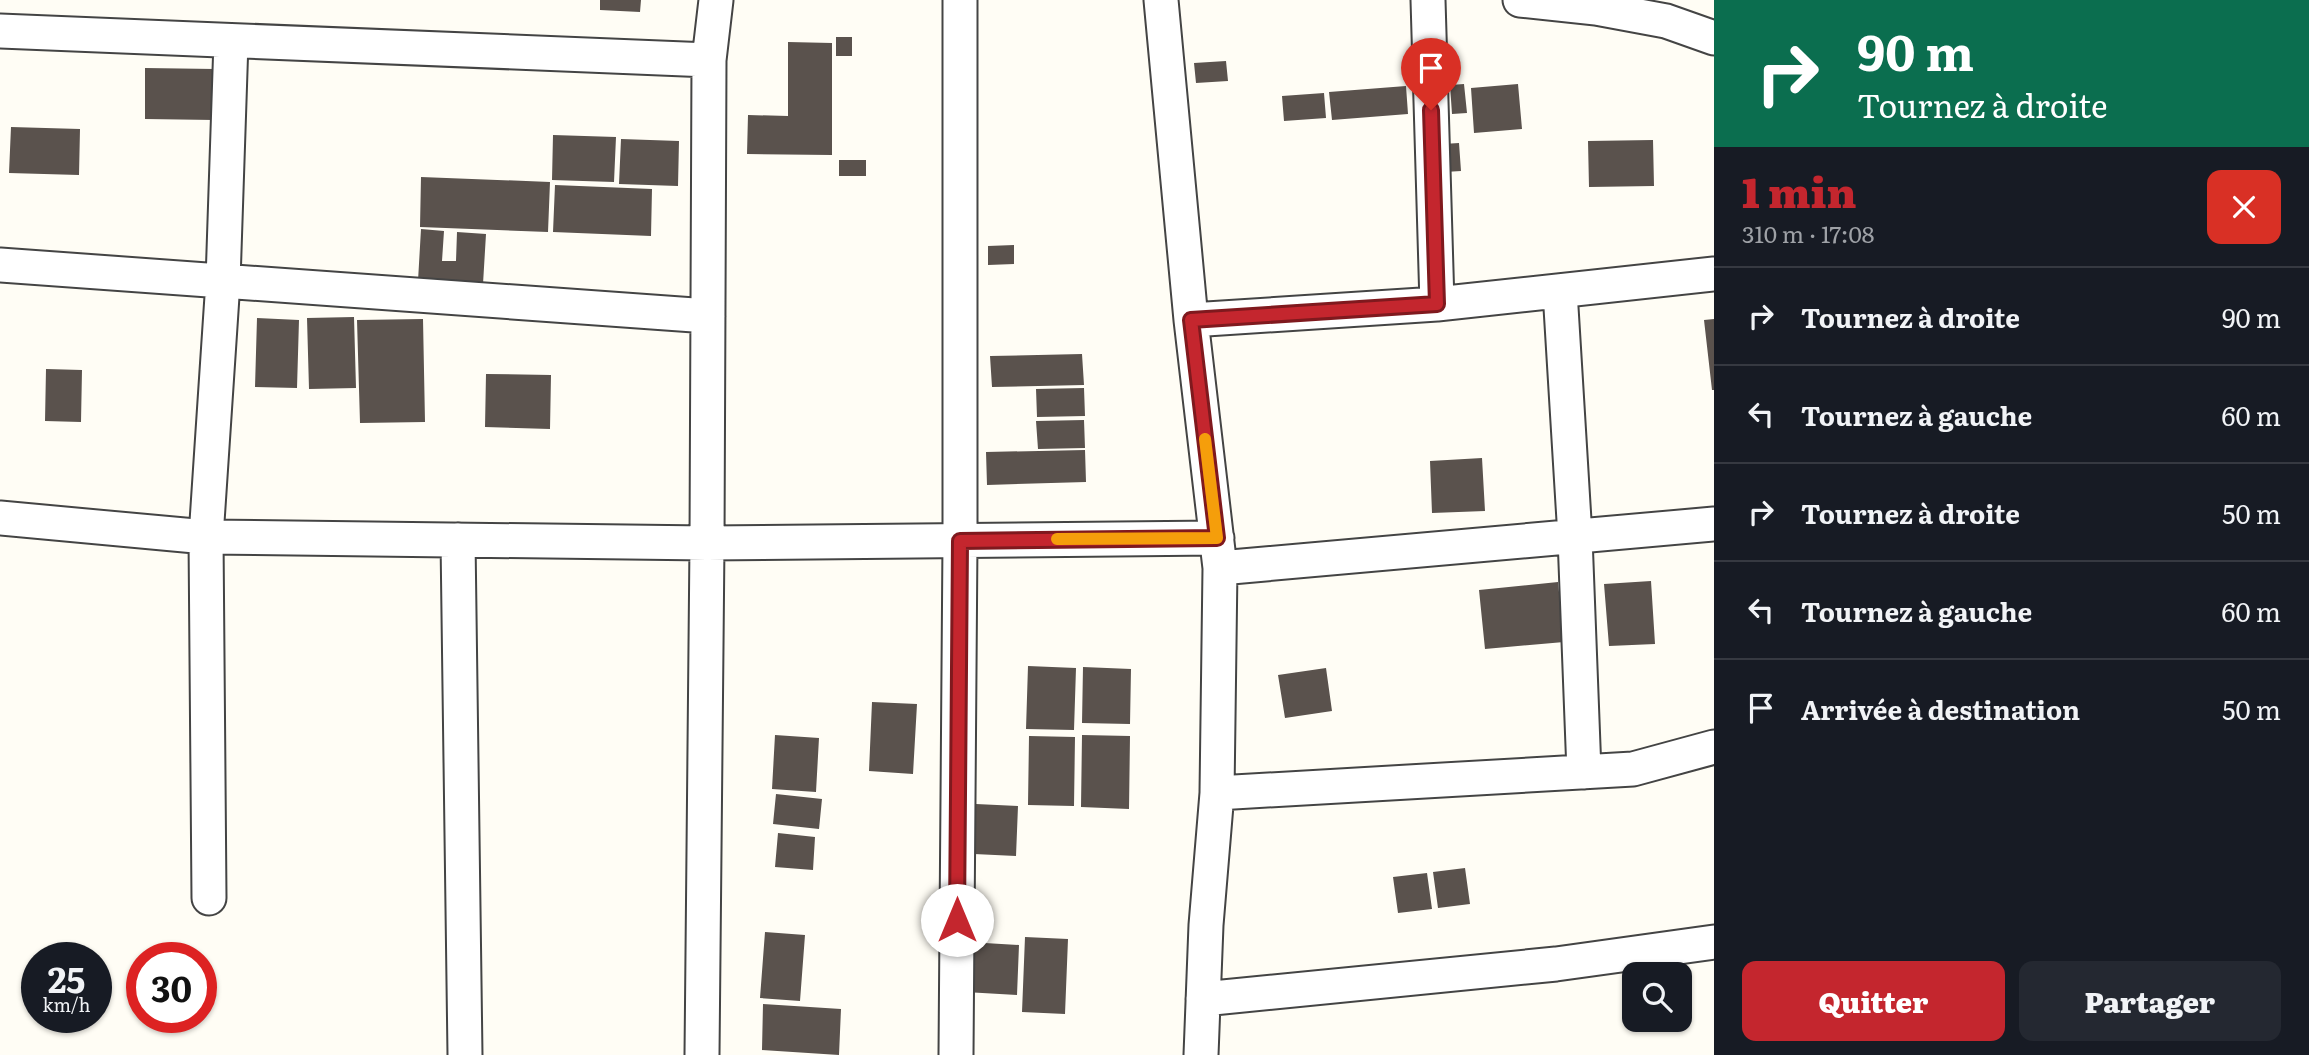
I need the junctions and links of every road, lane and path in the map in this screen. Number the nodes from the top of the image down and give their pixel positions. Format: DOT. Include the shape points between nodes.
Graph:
graph roads {
  1 [pos="716,0"];
  2 [pos="960,0"];
  3 [pos="1161,0"];
  4 [pos="1428,0"];
  5 [pos="1520,0"];
  6 [pos="0,32"];
  7 [pos="1714,38"];
  8 [pos="231,41"];
  9 [pos="709,60"];
  10 [pos="0,265"];
  11 [pos="1714,274"];
  12 [pos="223,281"];
  13 [pos="1560,291"];
  14 [pos="1437,304"];
  15 [pos="708,316"];
  16 [pos="1191,320"];
  17 [pos="0,518"];
  18 [pos="1714,524"];
  19 [pos="206,537"];
  20 [pos="1575,537"];
  21 [pos="458,540"];
  22 [pos="960,541"];
  23 [pos="707,543"];
  24 [pos="1218,553"];
  25 [pos="1714,747"];
  26 [pos="1584,772"];
  27 [pos="1217,793"];
  28 [pos="209,898"];
  29 [pos="1714,942"];
  30 [pos="1203,999"];
  31 [pos="465,1055"];
  32 [pos="702,1055"];
  33 [pos="956,1055"];
  34 [pos="1201,1055"];
  1 -- 9 [label="street"];
  2 -- 22 [label="street"];
  3 -- 16 [label="street"];
  4 -- 14 [label="street"];
  5 -- 7 [label="street" via="1666,21"];
  6 -- 8 [label="street"];
  8 -- 9 [label="street"];
  8 -- 12 [label="street"];
  9 -- 15 [label="street"];
  10 -- 12 [label="street"];
  11 -- 13 [label="street"];
  12 -- 15 [label="street"];
  12 -- 19 [label="street"];
  13 -- 14 [label="street"];
  13 -- 20 [label="street"];
  14 -- 16 [label="street"];
  15 -- 23 [label="street"];
  16 -- 24 [label="street"];
  17 -- 19 [label="street"];
  18 -- 20 [label="street"];
  19 -- 21 [label="street"];
  19 -- 28 [label="street"];
  20 -- 24 [label="street"];
  20 -- 26 [label="street"];
  21 -- 23 [label="street"];
  21 -- 31 [label="street"];
  22 -- 23 [label="street"];
  22 -- 24 [label="street"];
  22 -- 33 [label="street"];
  23 -- 32 [label="street"];
  24 -- 27 [label="street"];
  25 -- 26 [label="street" via="1633,769"];
  26 -- 27 [label="street"];
  27 -- 30 [label="street"];
  29 -- 30 [label="street" via="1556,964"];
  30 -- 34 [label="street"];
}
